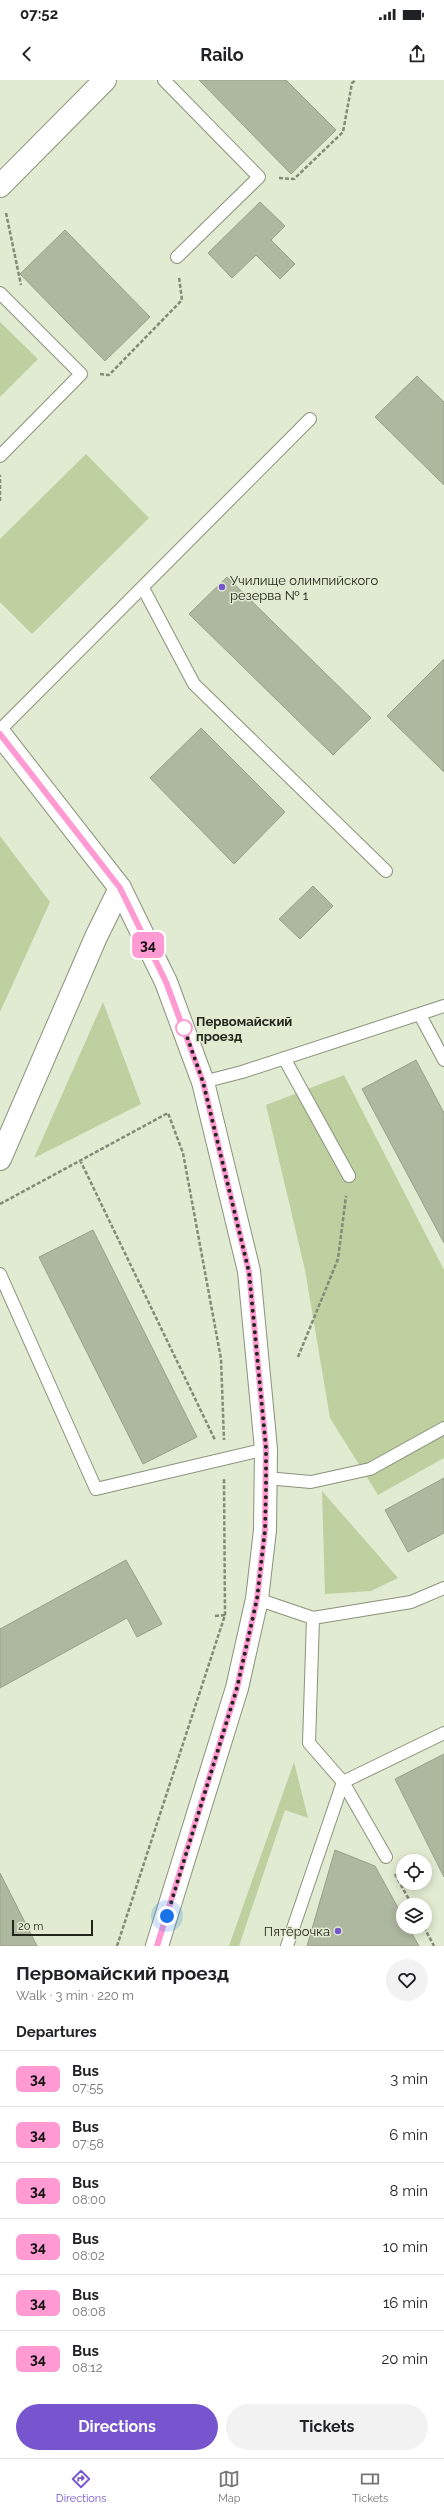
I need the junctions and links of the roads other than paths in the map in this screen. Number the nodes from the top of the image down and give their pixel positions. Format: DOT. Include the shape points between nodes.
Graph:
graph roads {
  1 [pos="105,80"];
  2 [pos="164,80"];
  3 [pos="0,186"];
  4 [pos="177,257"];
  5 [pos="0,293"];
  6 [pos="310,419"];
  7 [pos="0,456"];
  8 [pos="143,588"];
  9 [pos="0,730"];
  10 [pos="0,734"];
  11 [pos="386,871"];
  12 [pos="120,888"];
  13 [pos="444,1006"];
  14 [pos="420,1015"];
  15 [pos="284,1058"];
  16 [pos="444,1060"];
  17 [pos="203,1082"];
  18 [pos="0,1160"];
  19 [pos="349,1176"];
  20 [pos="0,1274"];
  21 [pos="444,1428"];
  22 [pos="266,1448"];
  23 [pos="266,1478"];
  24 [pos="444,1588"];
  25 [pos="257,1599"];
  26 [pos="313,1618"];
  27 [pos="444,1734"];
  28 [pos="343,1782"];
  29 [pos="386,1857"];
  30 [pos="157,1946"];
  31 [pos="287,1946"];
  1 -- 3 [label="main road"];
  2 -- 4 [label="lane" via="259,177"];
  5 -- 7 [label="lane" via="81,374"];
  6 -- 8 [label="lane"];
  8 -- 9 [label="lane"];
  8 -- 11 [label="lane" via="194,684"];
  10 -- 12 [label="main road"];
  12 -- 17 [label="main road" via="166,982"];
  12 -- 18 [label="main road" via="96,937"];
  13 -- 14 [label="lane"];
  14 -- 15 [label="lane"];
  14 -- 16 [label="lane"];
  15 -- 17 [label="lane"];
  15 -- 19 [label="lane"];
  17 -- 22 [label="main road" via="249,1272"];
  20 -- 22 [label="lane" via="96,1489"];
  21 -- 23 [label="lane" via="370,1469 311,1482"];
  22 -- 23 [label="main road"];
  23 -- 25 [label="main road" via="265,1530"];
  24 -- 26 [label="lane" via="411,1602"];
  25 -- 26 [label="lane"];
  25 -- 30 [label="main road" via="237,1688"];
  26 -- 28 [label="lane" via="309,1743"];
  27 -- 28 [label="lane"];
  28 -- 29 [label="lane"];
  28 -- 31 [label="lane"];
}
